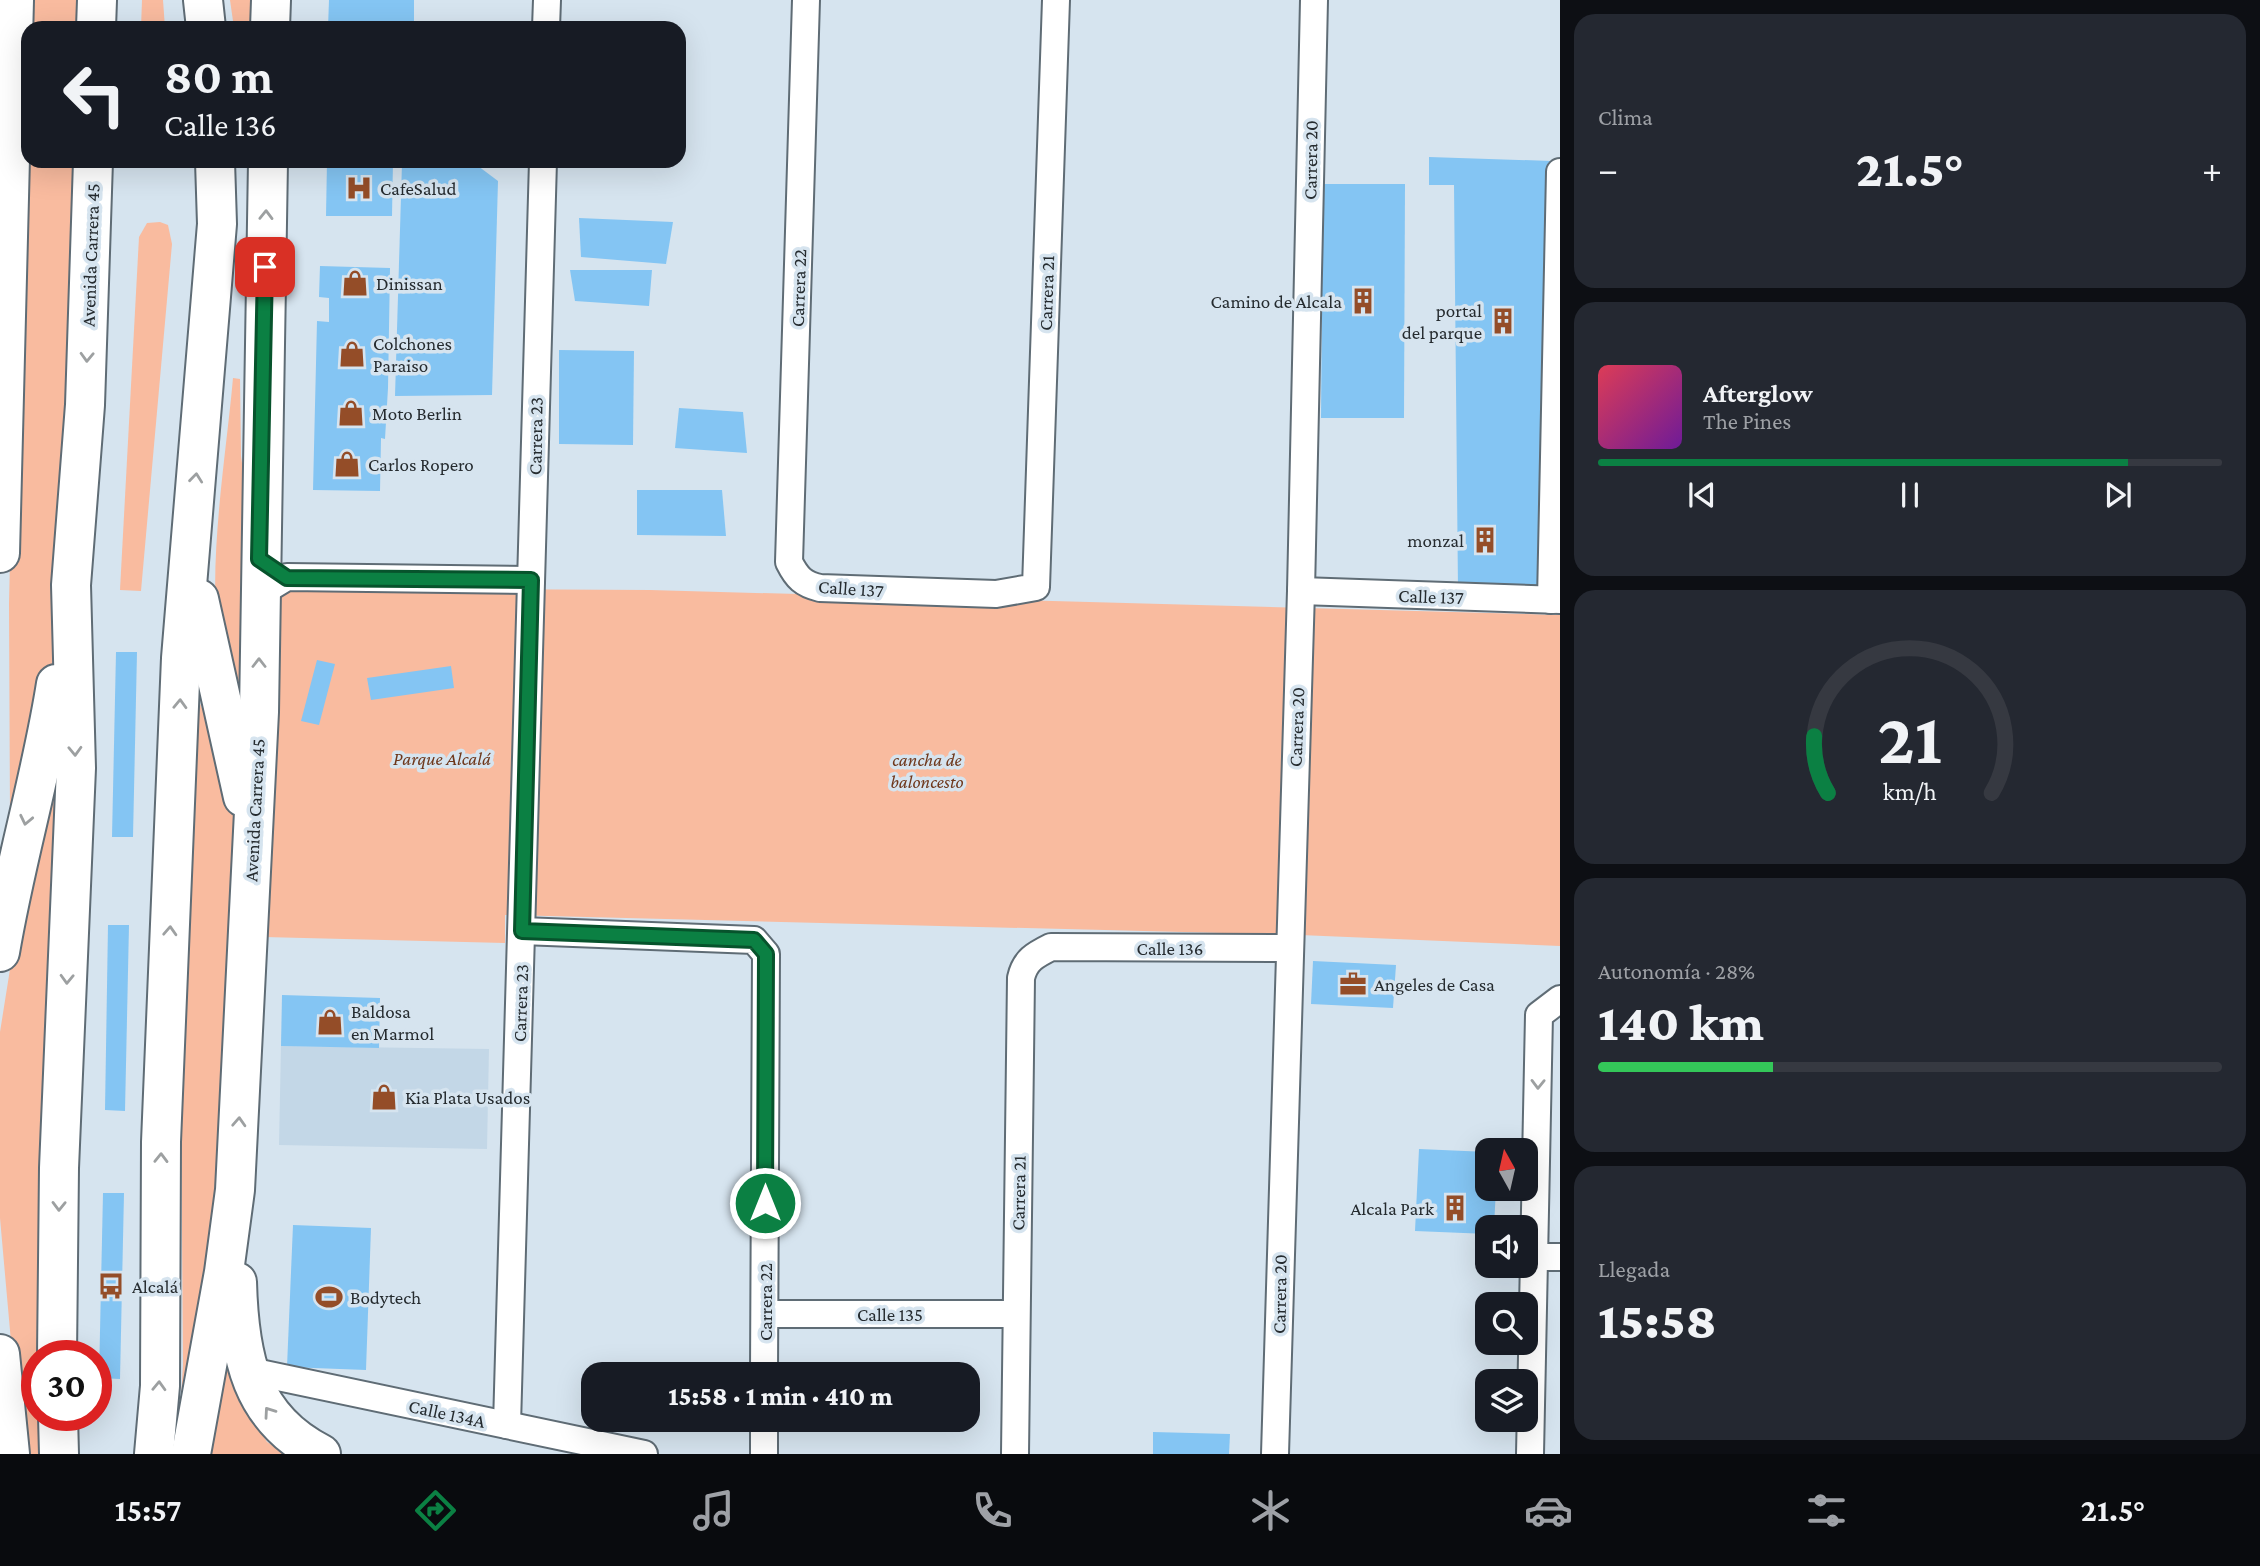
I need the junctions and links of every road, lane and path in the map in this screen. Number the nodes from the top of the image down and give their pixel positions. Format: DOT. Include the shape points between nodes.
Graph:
graph roads {
  1 [pos="14,0"];
  2 [pos="97,0"];
  3 [pos="203,0"];
  4 [pos="271,0"];
  5 [pos="547,0"];
  6 [pos="806,0"];
  7 [pos="1056,0"];
  8 [pos="1314,0"];
  9 [pos="96,21"];
  10 [pos="205,21"];
  11 [pos="270,21"];
  12 [pos="546,21"];
  13 [pos="93,168"];
  14 [pos="215,168"];
  15 [pos="268,168"];
  16 [pos="543,168"];
  17 [pos="1560,172"];
  18 [pos="3,330"];
  19 [pos="1559,356"];
  20 [pos="189,545"];
  21 [pos="0,553"];
  22 [pos="795,575"];
  23 [pos="269,577"];
  24 [pos="531,580"];
  25 [pos="71,585"];
  26 [pos="1036,587"];
  27 [pos="1301,591"];
  28 [pos="1555,600"];
  29 [pos="252,850"];
  30 [pos="522,931"];
  31 [pos="1051,947"];
  32 [pos="1289,948"];
  33 [pos="0,952"];
  34 [pos="1560,999"];
  35 [pos="235,1190"];
  36 [pos="1547,1257"];
  37 [pos="765,1314"];
  38 [pos="1016,1314"];
  39 [pos="57,1340"];
  40 [pos="0,1354"];
  41 [pos="764,1362"];
  42 [pos="250,1371"];
  43 [pos="508,1425"];
  44 [pos="58,1431"];
  45 [pos="764,1432"];
  46 [pos="10,1454"];
  47 [pos="59,1454"];
  48 [pos="154,1454"];
  49 [pos="191,1454"];
  50 [pos="321,1454"];
  51 [pos="644,1454"];
  52 [pos="764,1454"];
  53 [pos="1015,1454"];
  54 [pos="1275,1454"];
  55 [pos="1530,1454"];
  1 -- 18 [label="highway"];
  2 -- 9 [label="highway"];
  3 -- 10 [label="highway"];
  4 -- 11 [label="highway"];
  5 -- 12 [label="street"];
  6 -- 22 [label="street, Carrera 22" via="788,543"];
  7 -- 26 [label="street, Carrera 21"];
  8 -- 27 [label="street, Carrera 20"];
  13 -- 25 [label="highway, Avenida Carrera 45, one-way" via="85,405"];
  20 -- 14 [label="highway, one-way" via="216,237"];
  23 -- 15 [label="highway, Avenida Carrera 45, one-way"];
  16 -- 24 [label="street, Carrera 23"];
  17 -- 19 [label="street"];
  18 -- 21 [label="highway"];
  19 -- 28 [label="street"];
  20 -- 29 [label="highway"];
  48 -- 20 [label="highway, one-way" via="160,1386 161,1142"];
  22 -- 26 [label="street, Calle 137" via="820,588 996,594"];
  23 -- 24 [label="street"];
  29 -- 23 [label="highway, Avenida Carrera 45, one-way"];
  24 -- 30 [label="street, Carrera 23"];
  25 -- 33 [label="highway, one-way" via="44,753"];
  25 -- 39 [label="highway, Avenida Carrera 45, one-way" via="76,768"];
  27 -- 28 [label="street, Calle 137"];
  27 -- 32 [label="street, Carrera 20"];
  35 -- 29 [label="highway, Avenida Carrera 45, one-way"];
  30 -- 37 [label="street, Carrera 22" via="754,940 766,954"];
  30 -- 43 [label="street, Carrera 23"];
  31 -- 32 [label="street, Calle 136"];
  31 -- 38 [label="street, Carrera 21" via="1031,957 1021,978"];
  32 -- 54 [label="street, Carrera 20"];
  34 -- 36 [label="street, one-way" via="1539,1016"];
  35 -- 42 [label="highway" via="238,1314"];
  35 -- 49 [label="highway, Avenida Carrera 45"];
  36 -- 55 [label="street"];
  37 -- 38 [label="street, Calle 135"];
  37 -- 41 [label="street, Carrera 22"];
  38 -- 53 [label="street, Carrera 21"];
  40 -- 46 [label="highway"];
  42 -- 43 [label="street, Calle 134A"];
  50 -- 42 [label="highway, one-way" via="282,1429 268,1413"];
  43 -- 51 [label="street, Calle 134A"];
  44 -- 47 [label="highway"];
  45 -- 52 [label="street"];
}
